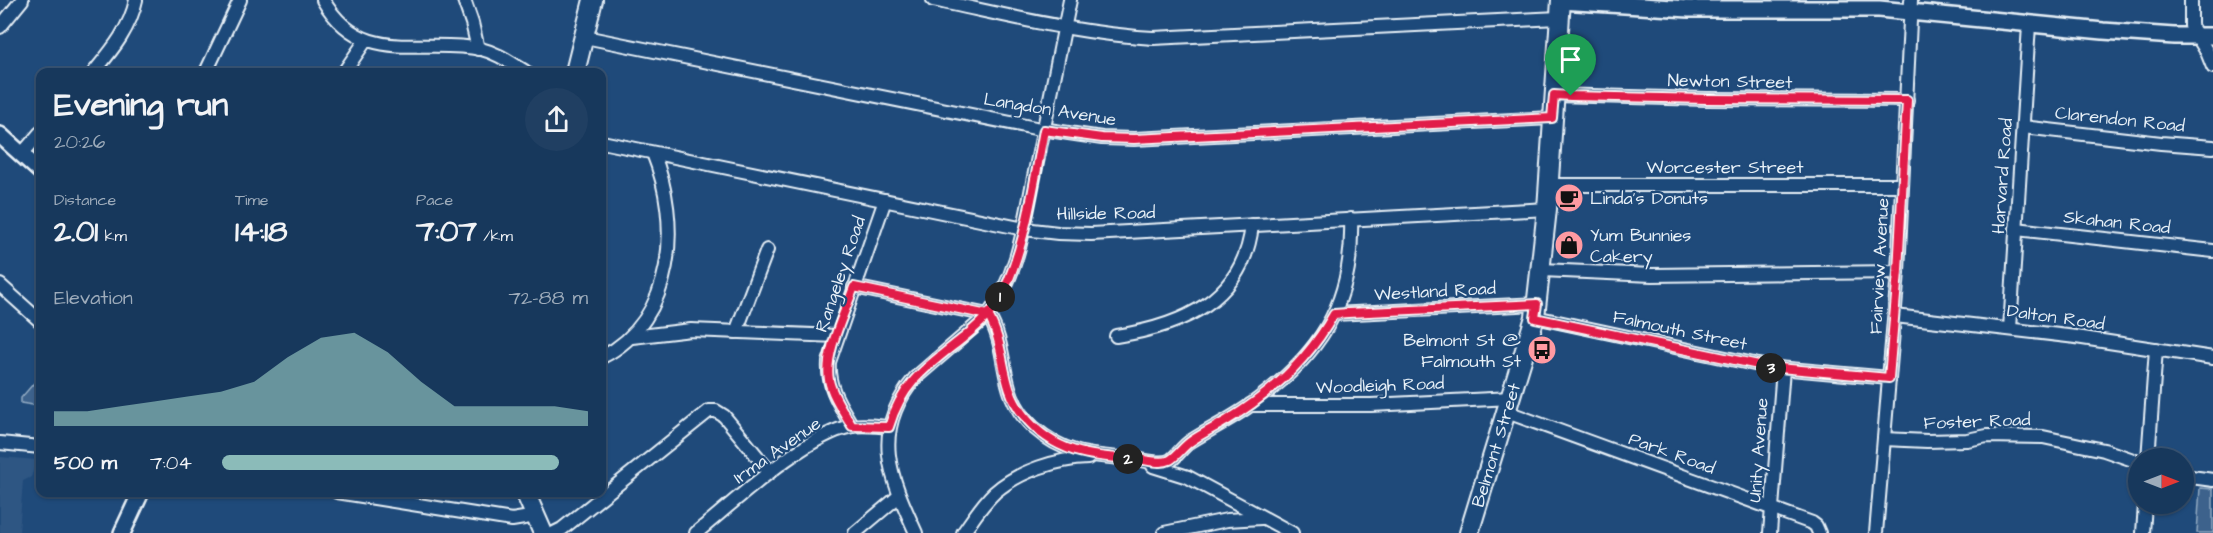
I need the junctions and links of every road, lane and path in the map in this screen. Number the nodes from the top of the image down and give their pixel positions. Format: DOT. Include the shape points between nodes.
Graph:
graph roads {
  1 [pos="22,0"];
  2 [pos="136,0"];
  3 [pos="240,0"];
  4 [pos="323,0"];
  5 [pos="464,0"];
  6 [pos="593,0"];
  7 [pos="933,0"];
  8 [pos="1070,0"];
  9 [pos="2192,0"];
  10 [pos="1560,6"];
  11 [pos="1910,6"];
  12 [pos="2030,25"];
  13 [pos="0,27"];
  14 [pos="1065,28"];
  15 [pos="585,37"];
  16 [pos="2205,37"];
  17 [pos="366,40"];
  18 [pos="478,49"];
  19 [pos="2213,67"];
  20 [pos="96,68"];
  21 [pos="208,68"];
  22 [pos="347,68"];
  23 [pos="519,68"];
  24 [pos="576,68"];
  25 [pos="1554,95"];
  26 [pos="1907,100"];
  27 [pos="1552,118"];
  28 [pos="2023,127"];
  29 [pos="1044,130"];
  30 [pos="0,135"];
  31 [pos="36,138"];
  32 [pos="606,143"];
  33 [pos="2213,147"];
  34 [pos="653,153"];
  35 [pos="22,154"];
  36 [pos="36,167"];
  37 [pos="1549,185"];
  38 [pos="1901,185"];
  39 [pos="885,200"];
  40 [pos="1547,209"];
  41 [pos="1351,219"];
  42 [pos="1252,225"];
  43 [pos="1024,229"];
  44 [pos="2016,229"];
  45 [pos="767,250"];
  46 [pos="2213,251"];
  47 [pos="1542,270"];
  48 [pos="1898,272"];
  49 [pos="0,285"];
  50 [pos="854,287"];
  51 [pos="1536,311"];
  52 [pos="1334,314"];
  53 [pos="988,315"];
  54 [pos="1894,316"];
  55 [pos="36,317"];
  56 [pos="2010,329"];
  57 [pos="736,332"];
  58 [pos="837,336"];
  59 [pos="1116,336"];
  60 [pos="632,337"];
  61 [pos="2156,349"];
  62 [pos="606,354"];
  63 [pos="2213,358"];
  64 [pos="1783,369"];
  65 [pos="1889,378"];
  66 [pos="1250,405"];
  67 [pos="1509,405"];
  68 [pos="852,426"];
  69 [pos="889,427"];
  70 [pos="1884,439"];
  71 [pos="0,443"];
  72 [pos="36,447"];
  73 [pos="2149,448"];
  74 [pos="2128,458"];
  75 [pos="1113,459"];
  76 [pos="770,472"];
  77 [pos="2194,477"];
  78 [pos="2213,480"];
  79 [pos="606,493"];
  80 [pos="899,496"];
  81 [pos="139,497"];
  82 [pos="367,497"];
  83 [pos="527,497"];
  84 [pos="602,497"];
  85 [pos="1772,509"];
  86 [pos="2144,514"];
  87 [pos="536,516"];
  88 [pos="1263,518"];
  89 [pos="122,533"];
  90 [pos="543,533"];
  91 [pos="554,533"];
  92 [pos="696,533"];
  93 [pos="855,533"];
  94 [pos="916,533"];
  95 [pos="963,533"];
  96 [pos="1164,533"];
  97 [pos="1292,533"];
  98 [pos="1469,533"];
  99 [pos="1770,533"];
  100 [pos="1819,533"];
  101 [pos="1876,533"];
  102 [pos="2143,533"];
  1 -- 13 [label="street"];
  2 -- 20 [label="street" via="128,26"];
  3 -- 21 [label="street"];
  4 -- 17 [label="street" via="345,27"];
  5 -- 18 [label="street"];
  6 -- 15 [label="main road"];
  7 -- 14 [label="street"];
  8 -- 14 [label="street"];
  9 -- 16 [label="street" via="2191,26"];
  10 -- 11 [label="street"];
  10 -- 14 [label="street" via="1168,38"];
  10 -- 25 [label="main road, Belmont Street"];
  11 -- 12 [label="street"];
  11 -- 26 [label="street, Fairview Avenue"];
  12 -- 16 [label="street"];
  12 -- 28 [label="street, Harvard Road"];
  14 -- 29 [label="street"];
  15 -- 24 [label="main road"];
  15 -- 29 [label="street, Langdon Avenue"];
  16 -- 19 [label="street"];
  17 -- 18 [label="street" via="399,46"];
  17 -- 22 [label="street"];
  18 -- 23 [label="street"];
  25 -- 26 [label="street, Newton Street"];
  25 -- 27 [label="main road, Belmont Street"];
  26 -- 38 [label="street, Fairview Avenue"];
  27 -- 29 [label="street, Langdon Avenue" via="1134,139"];
  27 -- 37 [label="main road, Belmont Street"];
  28 -- 33 [label="street, Clarendon Road"];
  28 -- 44 [label="street, Harvard Road"];
  29 -- 43 [label="street"];
  30 -- 35 [label="street"];
  31 -- 35 [label="street"];
  32 -- 34 [label="street, Hillside Road"];
  34 -- 39 [label="street, Hillside Road"];
  34 -- 60 [label="street" via="665,194 667,258 656,302"];
  35 -- 36 [label="street"];
  37 -- 38 [label="street, Worcester Street"];
  37 -- 40 [label="main road, Belmont Street"];
  38 -- 48 [label="street, Fairview Avenue"];
  39 -- 43 [label="street, Hillside Road"];
  39 -- 50 [label="street, Rangeley Road"];
  40 -- 41 [label="street, Hillside Road"];
  40 -- 47 [label="main road, Belmont Street"];
  41 -- 42 [label="street, Hillside Road"];
  41 -- 52 [label="street" via="1349,266"];
  42 -- 43 [label="street, Hillside Road" via="1074,234"];
  42 -- 59 [label="street" via="1243,263 1217,296 1173,323"];
  43 -- 53 [label="street" via="1009,277"];
  44 -- 46 [label="street, Skahan Road"];
  44 -- 56 [label="street, Harvard Road"];
  45 -- 57 [label="street"];
  47 -- 48 [label="street" via="1652,275"];
  47 -- 51 [label="main road, Belmont Street"];
  48 -- 54 [label="street, Fairview Avenue"];
  49 -- 55 [label="street"];
  50 -- 53 [label="street"];
  50 -- 58 [label="street, Rangeley Road"];
  51 -- 52 [label="street, Westland Road"];
  51 -- 64 [label="street, Falmouth Street"];
  51 -- 67 [label="main road, Belmont Street"];
  52 -- 66 [label="street" via="1301,362"];
  53 -- 69 [label="street" via="915,378 898,402"];
  53 -- 75 [label="street" via="997,331 1010,394 1024,417 1067,448"];
  54 -- 56 [label="street, Dalton Road"];
  54 -- 65 [label="street, Fairview Avenue"];
  56 -- 61 [label="street, Dalton Road"];
  57 -- 58 [label="street"];
  57 -- 60 [label="street" via="673,331"];
  58 -- 68 [label="street, Rangeley Road" via="829,362 829,382"];
  60 -- 62 [label="street"];
  61 -- 63 [label="street, Dalton Road"];
  61 -- 73 [label="street"];
  64 -- 65 [label="street, Falmouth Street"];
  64 -- 85 [label="street, Unity Avenue"];
  65 -- 70 [label="street, Fairview Avenue"];
  66 -- 67 [label="street, Woodleigh Road"];
  66 -- 75 [label="street" via="1190,442 1171,460"];
  67 -- 85 [label="street, Park Road"];
  67 -- 98 [label="main road, Belmont Street"];
  68 -- 69 [label="street, Irma Avenue"];
  68 -- 76 [label="street, Irma Avenue" via="819,439"];
  69 -- 80 [label="street" via="890,468"];
  70 -- 74 [label="street, Foster Road" via="2043,437"];
  70 -- 101 [label="street, Fairview Avenue"];
  71 -- 72 [label="street"];
  75 -- 88 [label="street" via="1173,471"];
  75 -- 95 [label="street" via="1068,460 1021,476 996,491"];
  76 -- 79 [label="street" via="716,411 703,415"];
  76 -- 92 [label="street, Irma Avenue"];
  77 -- 78 [label="street"];
  80 -- 93 [label="street"];
  80 -- 94 [label="street"];
  81 -- 89 [label="street"];
  82 -- 87 [label="street" via="512,520"];
  83 -- 87 [label="main road"];
  84 -- 91 [label="street"];
  85 -- 99 [label="street, Unity Avenue"];
  85 -- 100 [label="street, Park Road" via="1814,525"];
  86 -- 102 [label="street"];
  87 -- 90 [label="main road"];
  88 -- 96 [label="street" via="1227,520"];
  88 -- 97 [label="street"];
}
